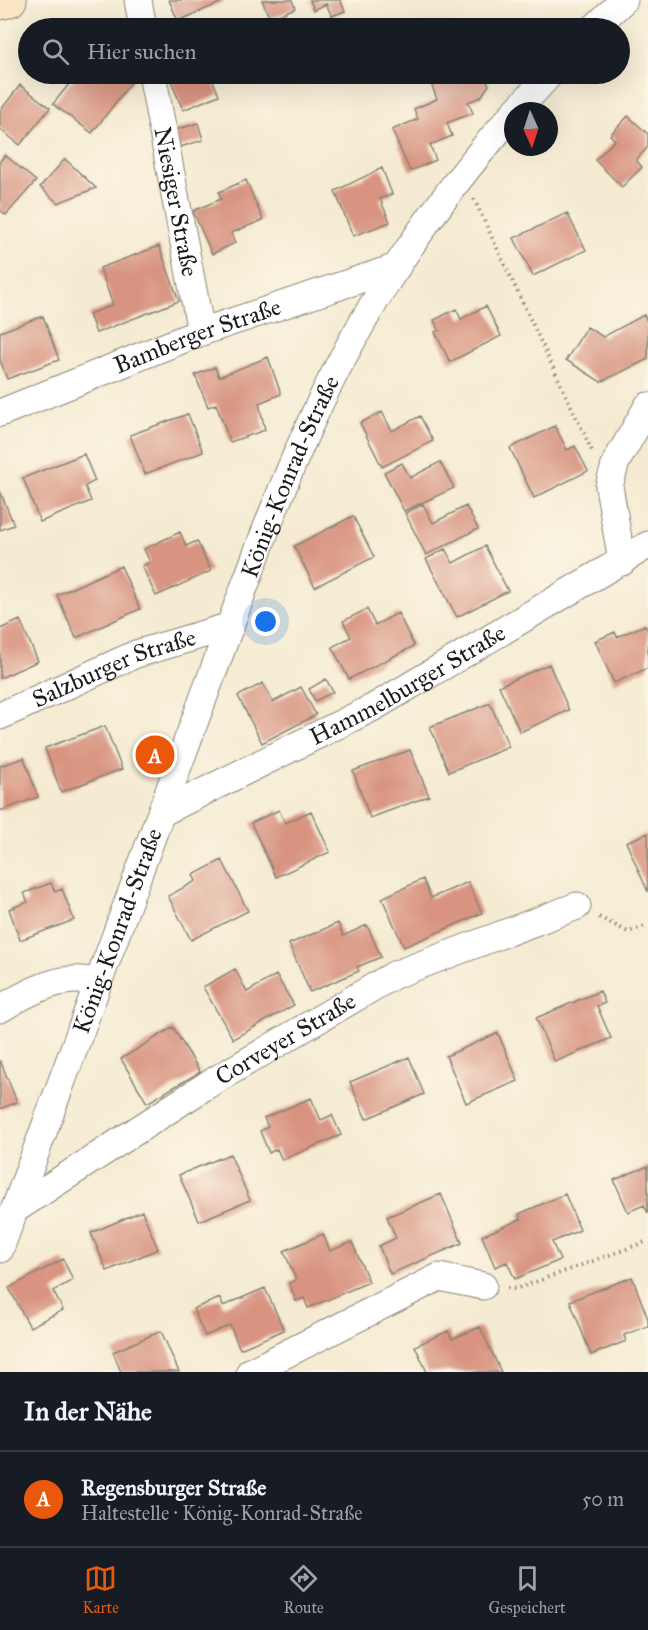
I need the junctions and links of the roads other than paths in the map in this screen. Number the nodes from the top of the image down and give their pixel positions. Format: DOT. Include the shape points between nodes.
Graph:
graph roads {
  1 [pos="10,0"];
  2 [pos="138,0"];
  3 [pos="624,0"];
  4 [pos="0,3"];
  5 [pos="141,18"];
  6 [pos="605,18"];
  7 [pos="154,84"];
  8 [pos="541,84"];
  9 [pos="524,102"];
  10 [pos="504,125"];
  11 [pos="397,267"];
  12 [pos="201,332"];
  13 [pos="648,406"];
  14 [pos="0,413"];
  15 [pos="648,545"];
  16 [pos="621,562"];
  17 [pos="231,626"];
  18 [pos="0,716"];
  19 [pos="160,813"];
  20 [pos="577,906"];
  21 [pos="97,982"];
  22 [pos="0,1009"];
  23 [pos="14,1210"];
  24 [pos="0,1249"];
  25 [pos="483,1286"];
  26 [pos="250,1372"];
  1 -- 4 [label="main road"];
  2 -- 5 [label="street"];
  3 -- 6 [label="street"];
  7 -- 12 [label="street, Niesiger Straße"];
  8 -- 9 [label="street, König-Konrad-Straße"];
  10 -- 11 [label="street, König-Konrad-Straße" via="462,175"];
  11 -- 12 [label="street, Bamberger Straße"];
  11 -- 17 [label="street, König-Konrad-Straße" via="310,423"];
  12 -- 14 [label="street, Bamberger Straße"];
  13 -- 16 [label="street" via="616,462 609,486"];
  15 -- 16 [label="street, Hammelburger Straße"];
  16 -- 19 [label="street, Hammelburger Straße" via="374,707"];
  17 -- 18 [label="street, Salzburger Straße" via="136,654"];
  17 -- 19 [label="street, König-Konrad-Straße"];
  19 -- 21 [label="street, König-Konrad-Straße"];
  20 -- 23 [label="street, Corveyer Straße" via="394,975 207,1085"];
  21 -- 22 [label="street" via="55,982"];
  21 -- 23 [label="street, König-Konrad-Straße"];
  23 -- 24 [label="street, König-Konrad-Straße"];
  25 -- 26 [label="street" via="439,1276"];
}
